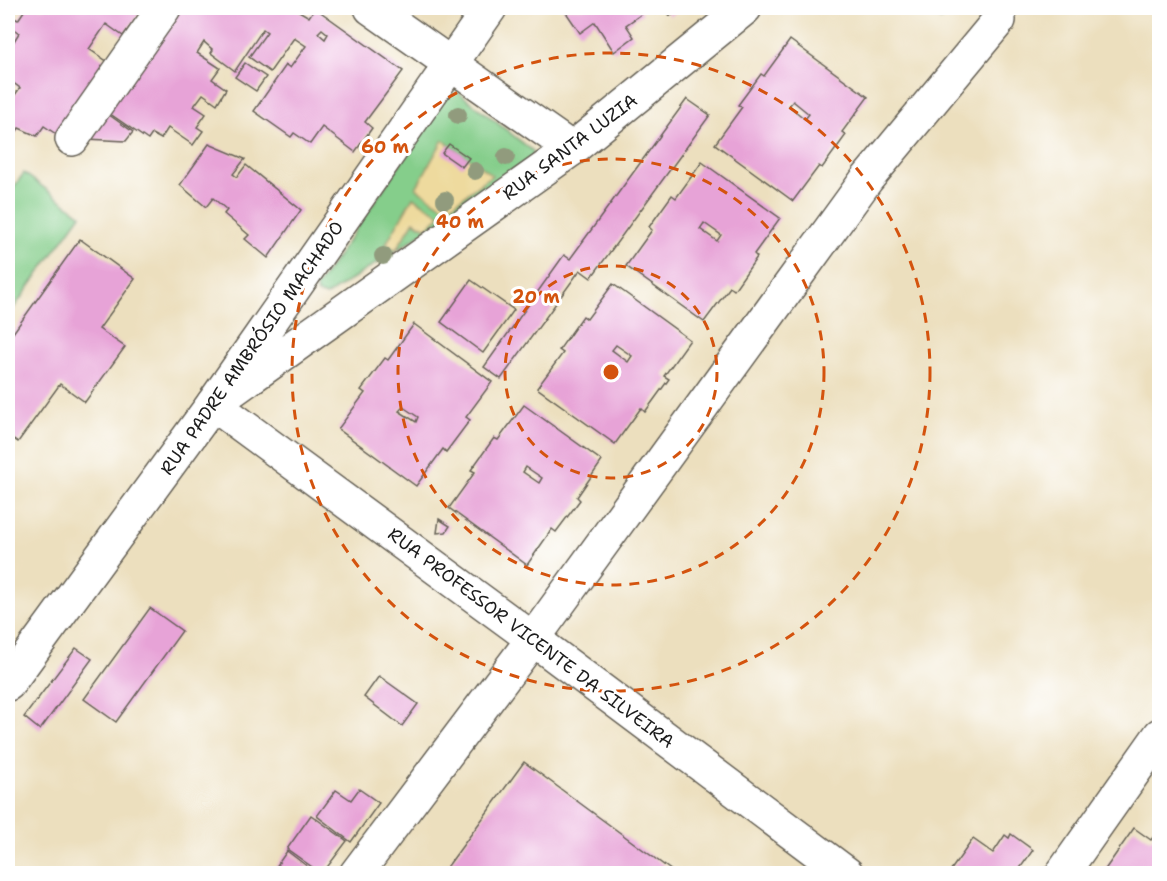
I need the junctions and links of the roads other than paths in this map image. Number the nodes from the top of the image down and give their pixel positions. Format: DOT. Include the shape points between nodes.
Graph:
graph roads {
  1 [pos="164,8"];
  2 [pos="371,8"];
  3 [pos="490,8"];
  4 [pos="745,8"];
  5 [pos="999,20"];
  6 [pos="452,64"];
  7 [pos="72,139"];
  8 [pos="573,148"];
  9 [pos="213,404"];
  10 [pos="533,639"];
  11 [pos="8,684"];
  12 [pos="1160,735"];
  13 [pos="356,873"];
  14 [pos="847,873"];
  15 [pos="1062,873"];
  1 -- 7 [label="street"];
  2 -- 6 [label="street"];
  3 -- 6 [label="street, RUA PADRE AMBRÓSIO MACHADO"];
  4 -- 8 [label="street, RUA SANTA LUZIA"];
  5 -- 10 [label="street" via="867,179"];
  6 -- 8 [label="street"];
  6 -- 9 [label="street, RUA PADRE AMBRÓSIO MACHADO"];
  8 -- 9 [label="street, RUA SANTA LUZIA"];
  9 -- 10 [label="street, RUA PROFESSOR VICENTE DA SILVEIRA"];
  9 -- 11 [label="street, RUA PADRE AMBRÓSIO MACHADO"];
  10 -- 13 [label="street"];
  10 -- 14 [label="street, RUA PROFESSOR VICENTE DA SILVEIRA"];
  12 -- 15 [label="street"];
}
